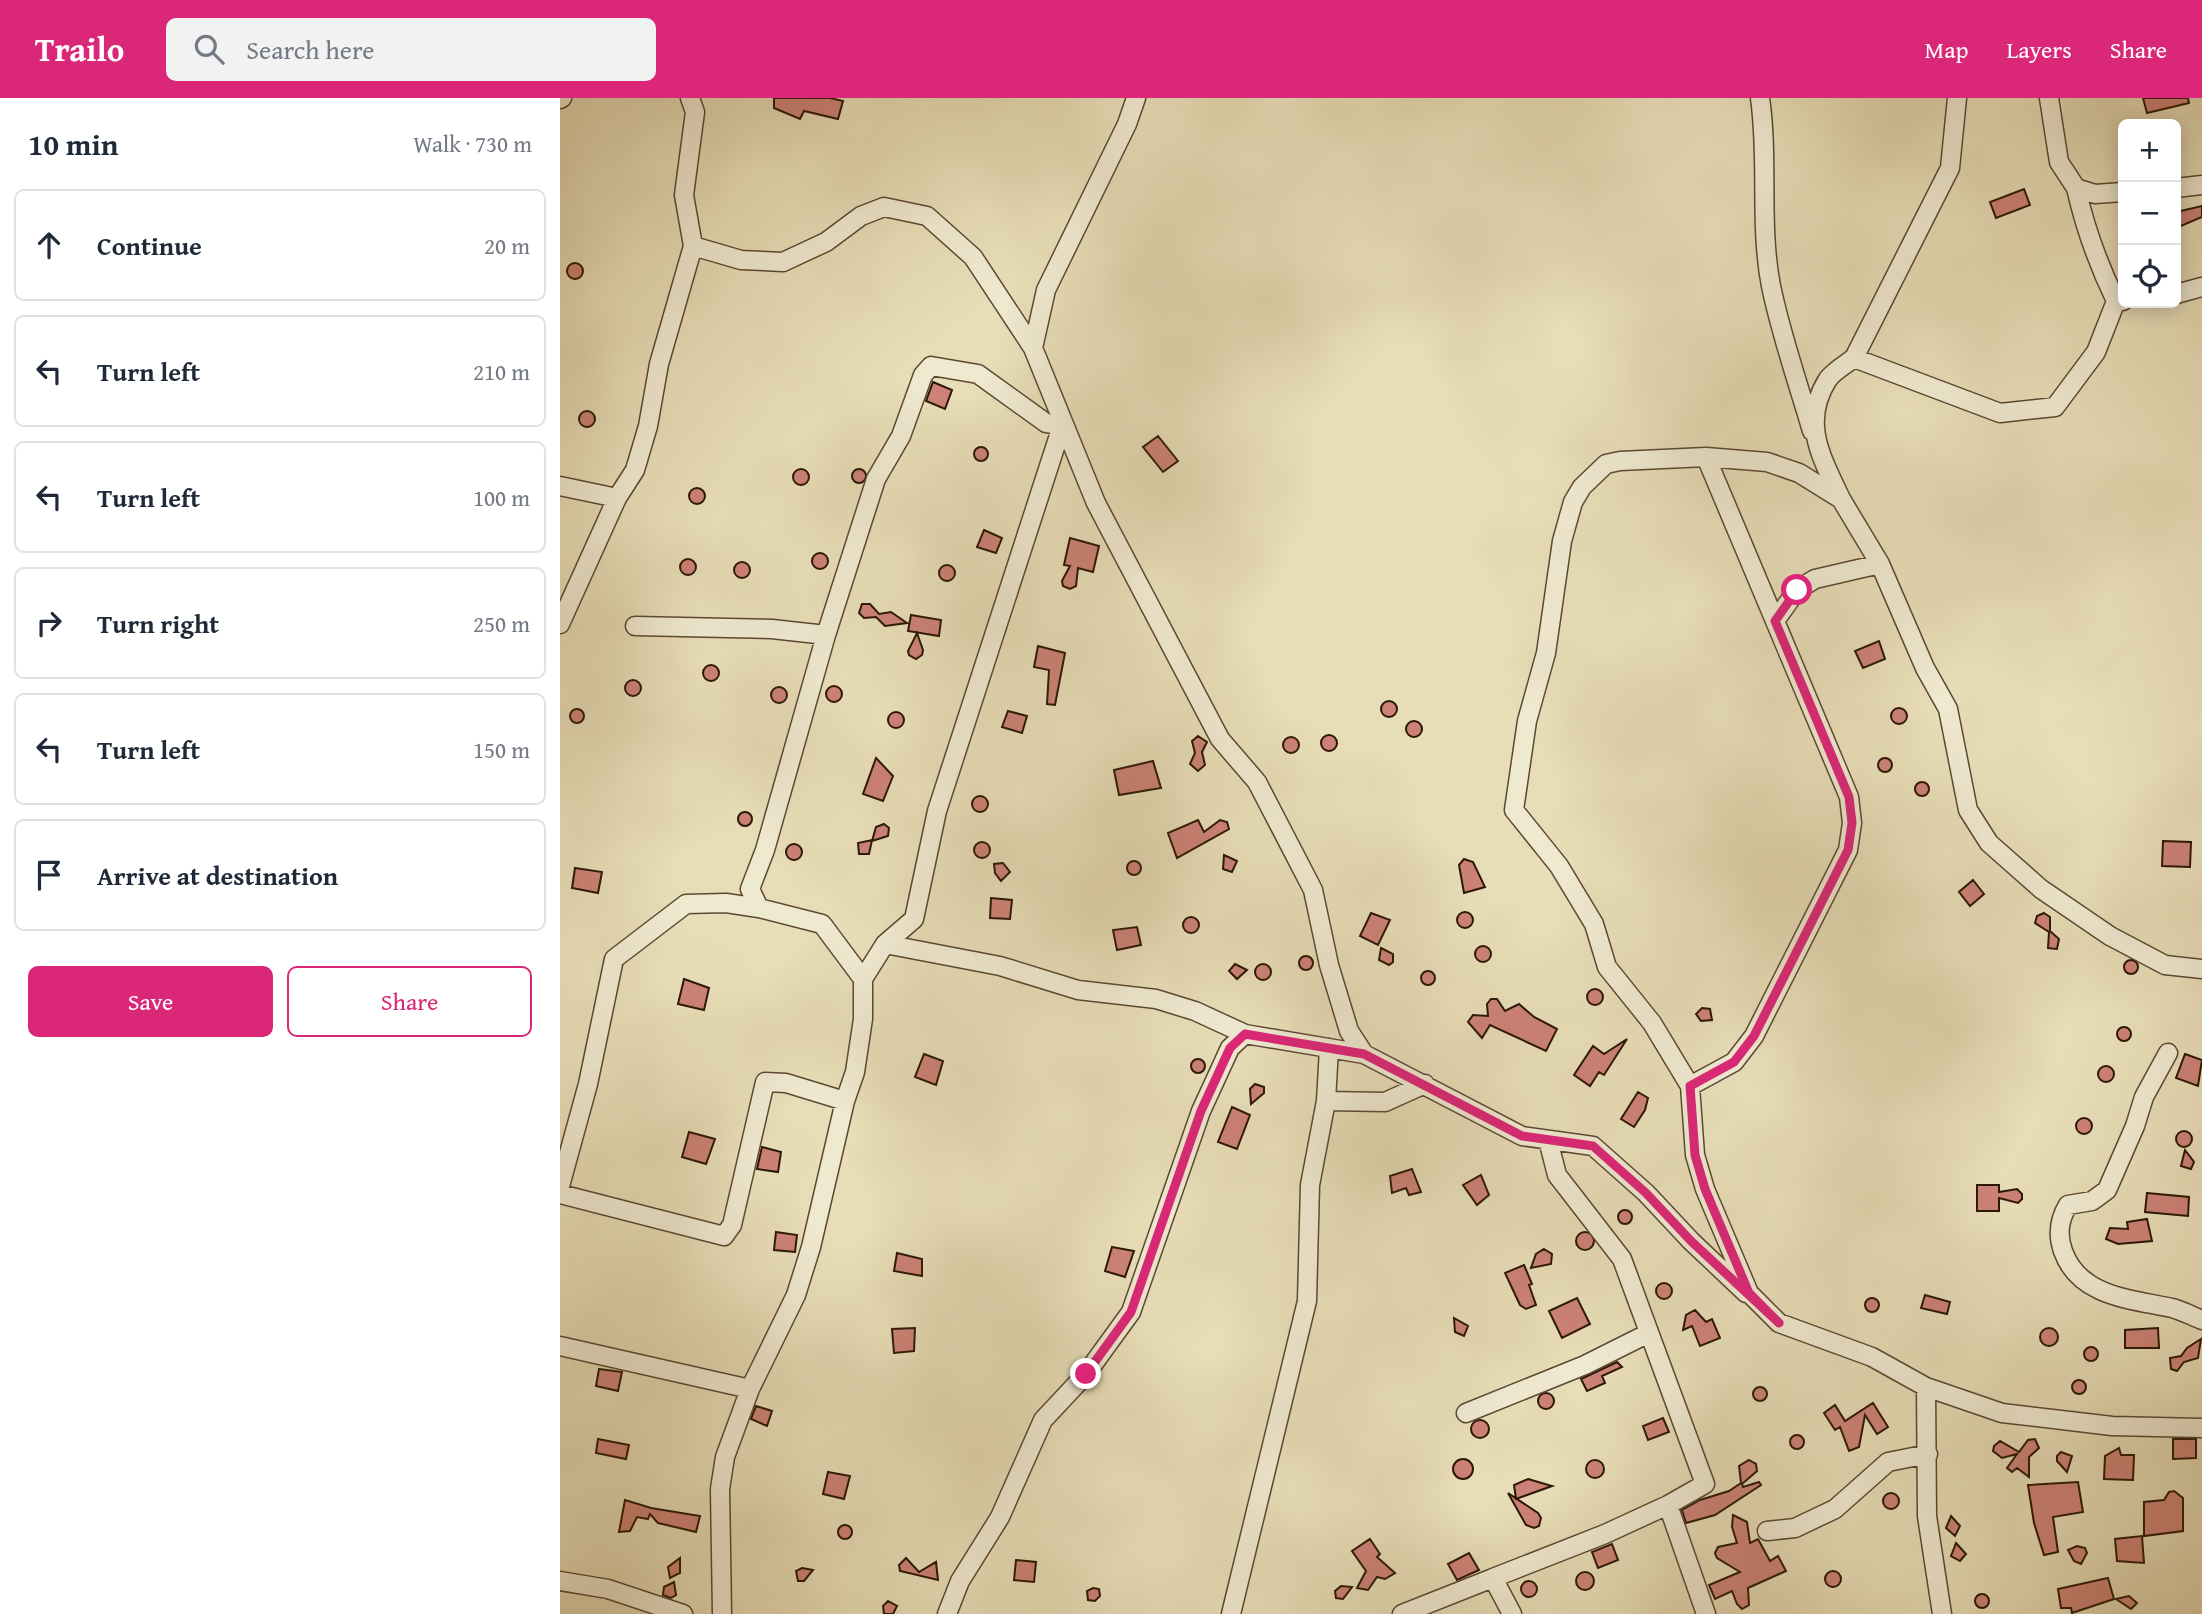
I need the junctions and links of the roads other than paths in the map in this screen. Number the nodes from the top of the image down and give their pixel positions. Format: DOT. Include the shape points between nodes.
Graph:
graph roads {
  1 [pos="690,98"];
  2 [pos="1136,98"];
  3 [pos="1760,98"];
  4 [pos="1958,98"];
  5 [pos="2049,98"];
  6 [pos="2202,185"];
  7 [pos="2181,187"];
  8 [pos="2076,188"];
  9 [pos="2118,192"];
  10 [pos="693,246"];
  11 [pos="2202,287"];
  12 [pos="2181,293"];
  13 [pos="2118,297"];
  14 [pos="2118,305"];
  15 [pos="1033,348"];
  16 [pos="1854,358"];
  17 [pos="1062,426"];
  18 [pos="1812,431"];
  19 [pos="1706,457"];
  20 [pos="560,486"];
  21 [pos="617,498"];
  22 [pos="1841,499"];
  23 [pos="1880,564"];
  24 [pos="1775,621"];
  25 [pos="560,624"];
  26 [pos="635,626"];
  27 [pos="826,635"];
  28 [pos="759,908"];
  29 [pos="885,944"];
  30 [pos="2202,969"];
  31 [pos="863,979"];
  32 [pos="1245,1034"];
  33 [pos="1329,1048"];
  34 [pos="2168,1053"];
  35 [pos="1364,1054"];
  36 [pos="1425,1084"];
  37 [pos="1690,1086"];
  38 [pos="845,1101"];
  39 [pos="1326,1101"];
  40 [pos="1548,1140"];
  41 [pos="560,1186"];
  42 [pos="560,1194"];
  43 [pos="2202,1320"];
  44 [pos="1779,1323"];
  45 [pos="1649,1333"];
  46 [pos="560,1346"];
  47 [pos="1926,1387"];
  48 [pos="750,1389"];
  49 [pos="1466,1413"];
  50 [pos="2202,1429"];
  51 [pos="1928,1454"];
  52 [pos="1668,1505"];
  53 [pos="1767,1531"];
  54 [pos="1493,1578"];
  55 [pos="560,1581"];
  56 [pos="683,1614"];
  57 [pos="722,1614"];
  58 [pos="947,1614"];
  59 [pos="1231,1614"];
  60 [pos="1402,1614"];
  61 [pos="1512,1614"];
  62 [pos="1706,1614"];
  63 [pos="1942,1614"];
  1 -- 10 [label="street" via="695,112 684,195"];
  2 -- 15 [label="street" via="1046,290"];
  3 -- 18 [label="street" via="1766,136 1764,217 1771,285"];
  4 -- 16 [label="street" via="1950,168"];
  5 -- 8 [label="street" via="2059,162"];
  6 -- 7 [label="street"];
  8 -- 9 [label="street" via="2095,194"];
  8 -- 13 [label="street" via="2084,223"];
  10 -- 15 [label="street" via="741,260 783,262 884,207 927,216 973,257"];
  10 -- 21 [label="street" via="635,470"];
  11 -- 12 [label="street"];
  14 -- 16 [label="street" via="2096,352 2055,407 2000,413"];
  15 -- 17 [label="street"];
  16 -- 18 [label="street" via="1829,378"];
  17 -- 27 [label="street" via="1046,423 978,374 931,366 876,480"];
  17 -- 29 [label="street" via="937,811 914,919"];
  17 -- 35 [label="street" via="1096,503 1220,739 1257,782 1313,890 1349,1031"];
  18 -- 22 [label="street"];
  19 -- 22 [label="street" via="1767,462 1798,473"];
  19 -- 24 [label="street"];
  19 -- 37 [label="street" via="1606,464 1573,502 1562,541 1546,653 1527,721 1514,810 1559,866 1594,925 1607,967 1652,1023"];
  20 -- 21 [label="street"];
  21 -- 25 [label="street"];
  22 -- 23 [label="street"];
  23 -- 24 [label="street" via="1815,579 1797,590"];
  23 -- 30 [label="street" via="1948,709 1968,810 1989,843 2040,890 2110,936 2165,965"];
  24 -- 37 [label="street" via="1849,797 1848,850 1754,1036 1734,1062"];
  26 -- 27 [label="street"];
  27 -- 28 [label="street" via="750,888"];
  28 -- 31 [label="street" via="822,924"];
  28 -- 41 [label="street" via="686,904 614,960 588,1084"];
  29 -- 31 [label="street"];
  29 -- 32 [label="street" via="1000,966 1078,990 1156,999"];
  31 -- 38 [label="street" via="863,1019 855,1072"];
  32 -- 33 [label="street"];
  32 -- 58 [label="street" via="1230,1048 1201,1111 1131,1312 1086,1374 1043,1420 1000,1517 960,1581"];
  33 -- 35 [label="street"];
  33 -- 39 [label="street"];
  34 -- 43 [label="street" via="2144,1097 2107,1190 2092,1201 2068,1205 2060,1217 2060,1241 2067,1261 2091,1287"];
  35 -- 36 [label="street"];
  36 -- 39 [label="street" via="1385,1102"];
  36 -- 40 [label="street" via="1522,1136"];
  37 -- 44 [label="street" via="1695,1155 1705,1189 1749,1293"];
  38 -- 42 [label="street" via="786,1083 765,1082 732,1226 724,1236"];
  38 -- 48 [label="street" via="796,1296"];
  39 -- 59 [label="street" via="1310,1185 1307,1301"];
  40 -- 44 [label="street" via="1593,1146"];
  40 -- 45 [label="street" via="1557,1175 1622,1259"];
  44 -- 47 [label="street" via="1872,1357"];
  45 -- 49 [label="street" via="1585,1365"];
  45 -- 52 [label="street" via="1704,1484"];
  46 -- 48 [label="street"];
  47 -- 50 [label="street" via="2001,1413 2112,1426"];
  47 -- 51 [label="street"];
  48 -- 57 [label="street" via="725,1457 720,1489"];
  51 -- 53 [label="street" via="1888,1462 1835,1509 1795,1528"];
  51 -- 63 [label="street" via="1927,1517"];
  52 -- 54 [label="street"];
  52 -- 62 [label="street"];
  54 -- 60 [label="street"];
  54 -- 61 [label="street"];
  55 -- 56 [label="street" via="608,1588"];
}
